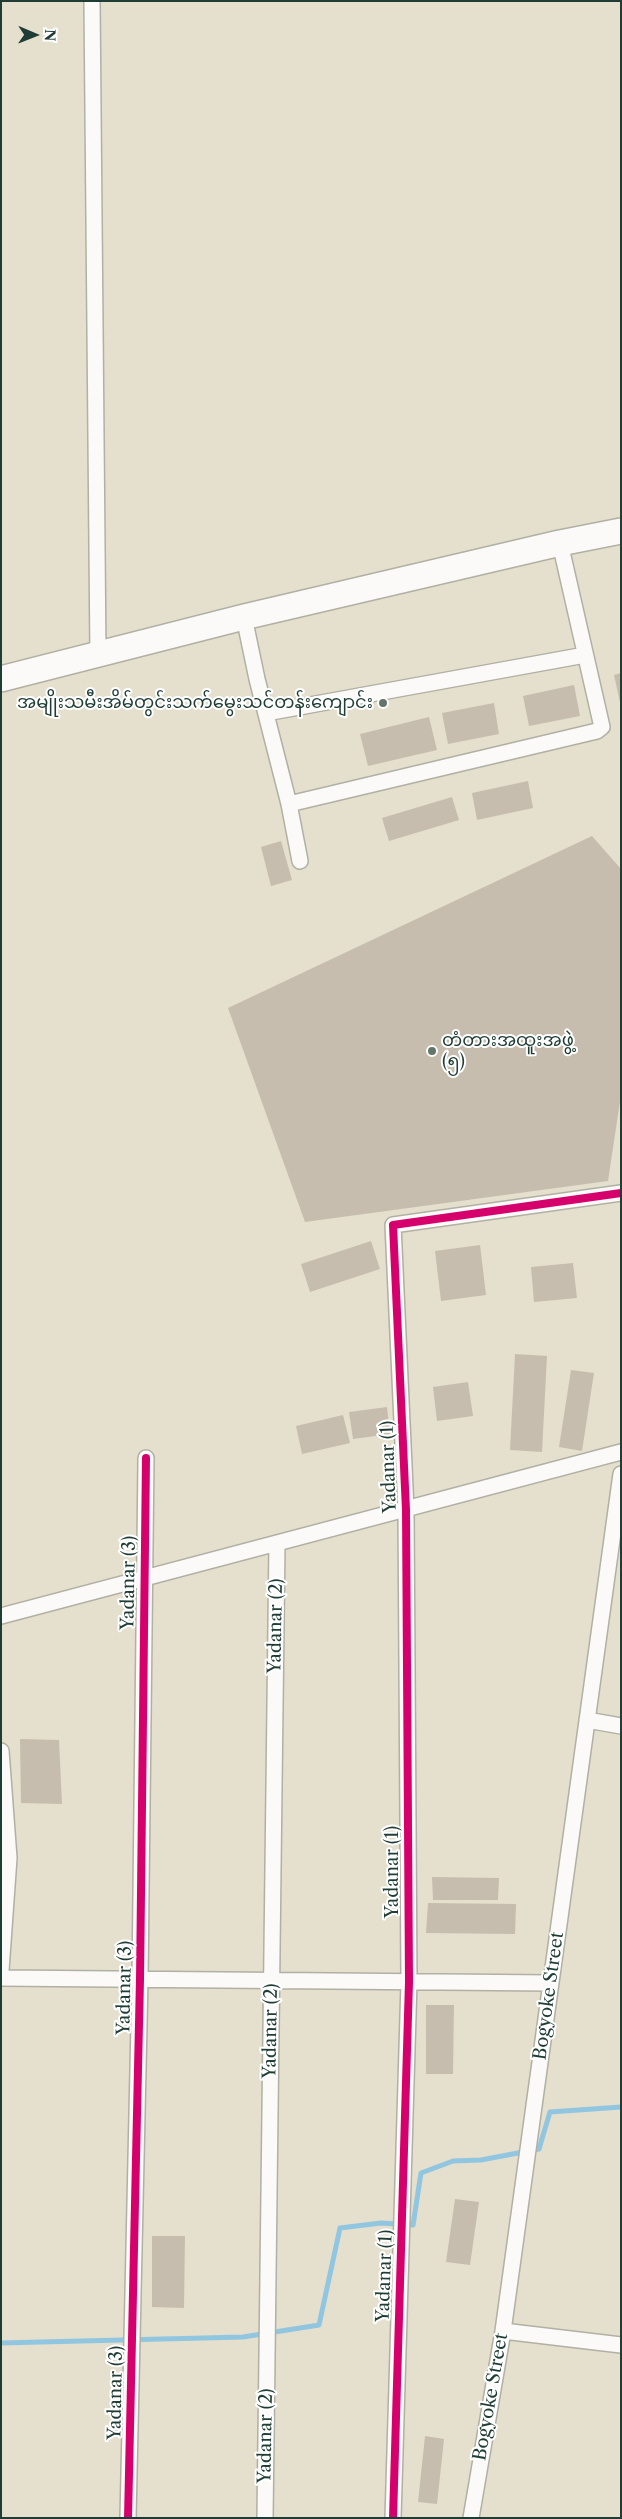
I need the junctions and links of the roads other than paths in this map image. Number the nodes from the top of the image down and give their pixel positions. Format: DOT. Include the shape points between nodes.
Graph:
graph roads {
  1 [pos="92,1"];
  2 [pos="621,531"];
  3 [pos="560,543"];
  4 [pos="244,617"];
  5 [pos="585,655"];
  6 [pos="98,656"];
  7 [pos="1,679"];
  8 [pos="266,713"];
  9 [pos="290,804"];
  10 [pos="300,861"];
  11 [pos="621,1193"];
  12 [pos="621,1452"];
  13 [pos="146,1458"];
  14 [pos="621,1474"];
  15 [pos="406,1510"];
  16 [pos="276,1543"];
  17 [pos="144,1578"];
  18 [pos="1,1616"];
  19 [pos="587,1720"];
  20 [pos="621,1726"];
  21 [pos="1,1751"];
  22 [pos="1,1970"];
  23 [pos="1,1978"];
  24 [pos="140,1979"];
  25 [pos="272,1981"];
  26 [pos="409,1982"];
  27 [pos="551,1983"];
  28 [pos="503,2331"];
  29 [pos="621,2345"];
  30 [pos="128,2518"];
  31 [pos="265,2518"];
  32 [pos="393,2518"];
  33 [pos="471,2518"];
  1 -- 6 [label="street"];
  2 -- 3 [label="main road"];
  3 -- 4 [label="main road"];
  3 -- 5 [label="street"];
  4 -- 6 [label="main road"];
  4 -- 8 [label="street"];
  5 -- 8 [label="street"];
  5 -- 9 [label="street" via="602,727 597,731"];
  6 -- 7 [label="main road"];
  8 -- 9 [label="street"];
  9 -- 10 [label="street"];
  11 -- 15 [label="street, Yadanar (1)" via="393,1225"];
  12 -- 15 [label="street"];
  13 -- 17 [label="street, Yadanar (3)"];
  14 -- 19 [label="street, Bogyoke Street"];
  15 -- 16 [label="street"];
  15 -- 26 [label="street, Yadanar (1)"];
  16 -- 17 [label="street"];
  16 -- 25 [label="street, Yadanar (2)"];
  17 -- 18 [label="street"];
  17 -- 24 [label="street, Yadanar (3)"];
  19 -- 20 [label="street"];
  19 -- 27 [label="street, Bogyoke Street"];
  21 -- 22 [label="street" via="9,1858"];
  23 -- 24 [label="street"];
  24 -- 25 [label="street"];
  24 -- 30 [label="street, Yadanar (3)"];
  25 -- 26 [label="street"];
  25 -- 31 [label="street, Yadanar (2)"];
  26 -- 27 [label="street"];
  26 -- 32 [label="street, Yadanar (1)"];
  27 -- 28 [label="street, Bogyoke Street"];
  28 -- 29 [label="street"];
  28 -- 33 [label="street, Bogyoke Street"];
}
